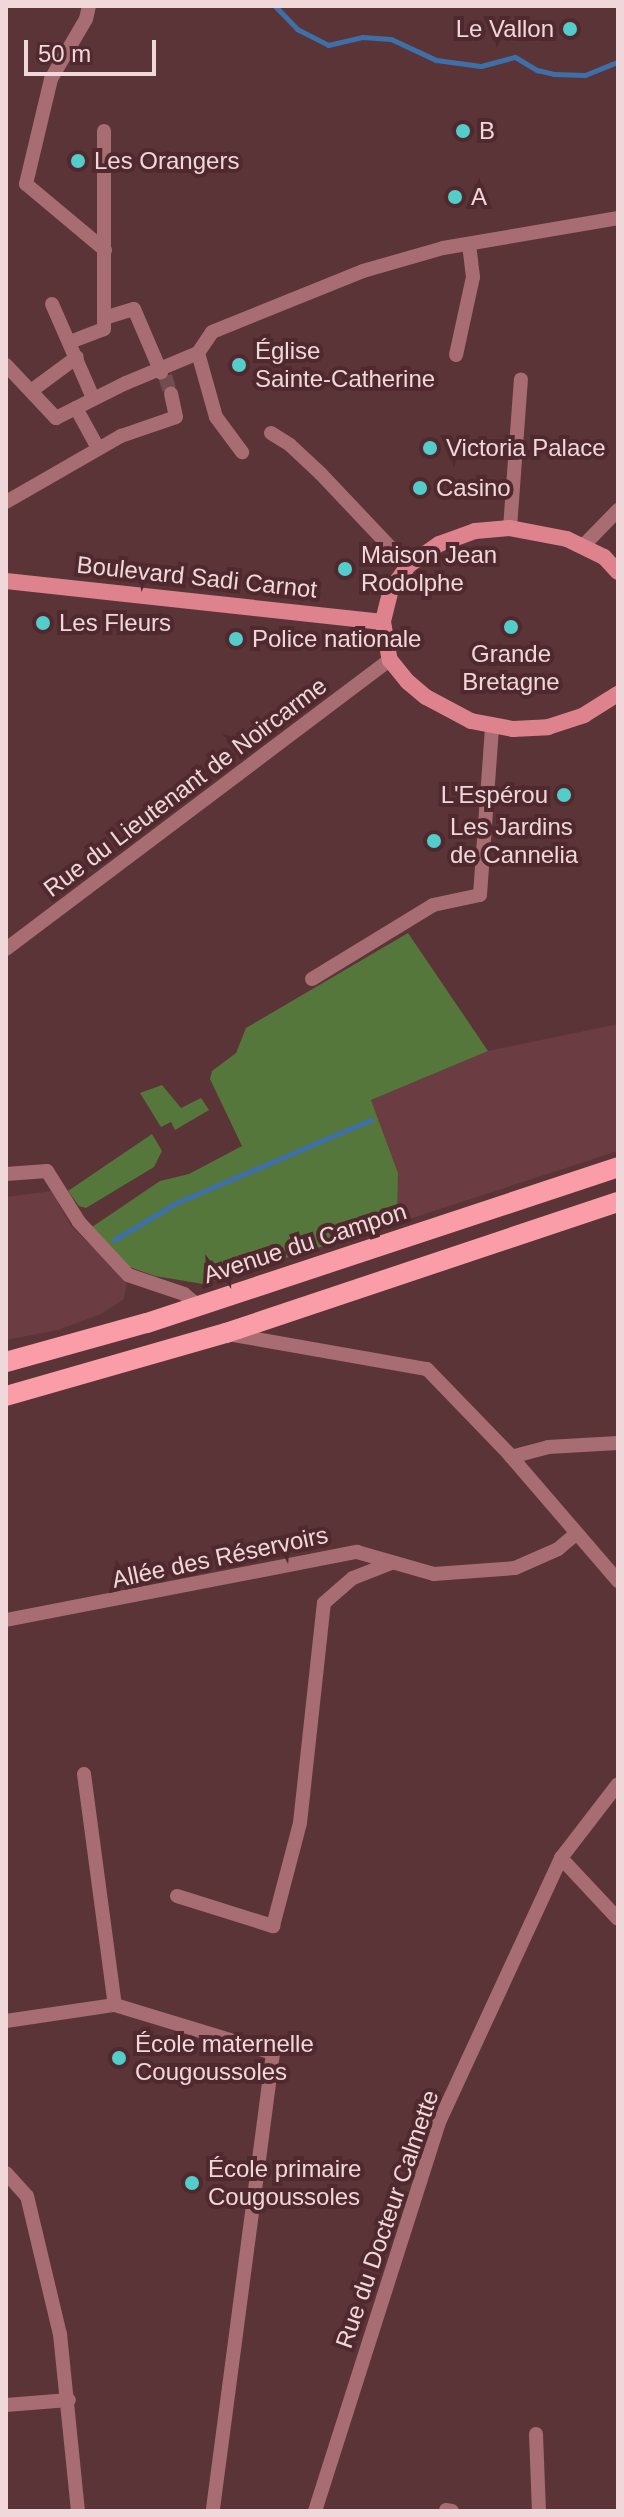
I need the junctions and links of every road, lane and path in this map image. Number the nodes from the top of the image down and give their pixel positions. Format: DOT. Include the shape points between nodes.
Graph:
graph roads {
  1 [pos="89,6"];
  2 [pos="104,131"];
  3 [pos="618,218"];
  4 [pos="469,244"];
  5 [pos="105,250"];
  6 [pos="52,304"];
  7 [pos="104,318"];
  8 [pos="70,342"];
  9 [pos="198,353"];
  10 [pos="456,355"];
  11 [pos="77,357"];
  12 [pos="6,365"];
  13 [pos="163,372"];
  14 [pos="521,379"];
  15 [pos="31,391"];
  16 [pos="171,394"];
  17 [pos="93,398"];
  18 [pos="76,408"];
  19 [pos="271,433"];
  20 [pos="98,448"];
  21 [pos="242,452"];
  22 [pos="6,502"];
  23 [pos="618,510"];
  24 [pos="510,528"];
  25 [pos="584,545"];
  26 [pos="408,566"];
  27 [pos="618,572"];
  28 [pos="6,581"];
  29 [pos="383,622"];
  30 [pos="390,660"];
  31 [pos="618,694"];
  32 [pos="492,727"];
  33 [pos="6,949"];
  34 [pos="312,979"];
  35 [pos="618,1167"];
  36 [pos="6,1174"];
  37 [pos="618,1202"];
  38 [pos="197,1305"];
  39 [pos="288,1313"];
  40 [pos="226,1333"];
  41 [pos="305,1345"];
  42 [pos="6,1362"];
  43 [pos="6,1396"];
  44 [pos="618,1443"];
  45 [pos="511,1457"];
  46 [pos="576,1534"];
  47 [pos="391,1563"];
  48 [pos="618,1581"];
  49 [pos="6,1620"];
  50 [pos="84,1774"];
  51 [pos="618,1784"];
  52 [pos="561,1858"];
  53 [pos="177,1896"];
  54 [pos="618,1919"];
  55 [pos="115,2005"];
  56 [pos="6,2021"];
  57 [pos="6,2173"];
  58 [pos="69,2400"];
  59 [pos="6,2405"];
  60 [pos="536,2434"];
  61 [pos="446,2510"];
  62 [pos="78,2511"];
  63 [pos="213,2511"];
  64 [pos="315,2511"];
  65 [pos="452,2511"];
  66 [pos="539,2511"];
  1 -- 5 [label="street" via="51,79 26,184"];
  2 -- 5 [label="street"];
  3 -- 4 [label="street"];
  4 -- 9 [label="street" via="363,271 252,315 212,332"];
  4 -- 10 [label="street" via="473,277"];
  5 -- 7 [label="street"];
  6 -- 8 [label="street"];
  7 -- 8 [label="street" via="104,329"];
  7 -- 13 [label="street" via="134,309"];
  8 -- 11 [label="street"];
  9 -- 13 [label="street"];
  9 -- 21 [label="street" via="216,417"];
  11 -- 15 [label="street"];
  11 -- 17 [label="street"];
  12 -- 15 [label="street"];
  13 -- 17 [label="street"];
  14 -- 24 [label="street"];
  15 -- 18 [label="street" via="56,418"];
  16 -- 20 [label="street" via="176,417"];
  17 -- 18 [label="street"];
  18 -- 20 [label="street"];
  19 -- 26 [label="street" via="290,445"];
  20 -- 22 [label="street"];
  23 -- 25 [label="street"];
  24 -- 25 [label="main road"];
  24 -- 26 [label="main road" via="457,536"];
  25 -- 27 [label="main road"];
  26 -- 29 [label="main road" via="391,589"];
  28 -- 29 [label="main road, Boulevard Sadi Carnot"];
  29 -- 30 [label="main road"];
  30 -- 32 [label="main road" via="426,697"];
  30 -- 33 [label="street, Rue du Lieutenant de Noircarme"];
  31 -- 32 [label="main road" via="563,723"];
  32 -- 34 [label="street" via="480,895 433,905"];
  35 -- 38 [label="main road, Avenue du Campon"];
  36 -- 38 [label="street" via="47,1171 79,1222 128,1275 184,1294"];
  37 -- 39 [label="main road"];
  38 -- 42 [label="main road, Avenue du Campon"];
  39 -- 40 [label="main road"];
  39 -- 41 [label="street" via="285,1333"];
  40 -- 41 [label="street"];
  40 -- 43 [label="main road"];
  41 -- 45 [label="street" via="427,1369"];
  44 -- 45 [label="street" via="548,1447"];
  45 -- 46 [label="street"];
  46 -- 47 [label="street, Allée des Réservoirs" via="558,1549 515,1568 434,1574"];
  46 -- 48 [label="street"];
  47 -- 49 [label="street, Allée des Réservoirs" via="357,1552"];
  47 -- 53 [label="street" via="353,1578 324,1603 300,1823 273,1926"];
  50 -- 55 [label="street"];
  51 -- 52 [label="street, Rue du Docteur Calmette"];
  52 -- 54 [label="street"];
  52 -- 64 [label="street, Rue du Docteur Calmette" via="440,2120"];
  55 -- 56 [label="street"];
  55 -- 63 [label="street" via="273,2053"];
  57 -- 58 [label="street" via="27,2196 60,2334"];
  58 -- 59 [label="street"];
  58 -- 62 [label="street"];
  60 -- 66 [label="street"];
  61 -- 65 [label="street"];
}
